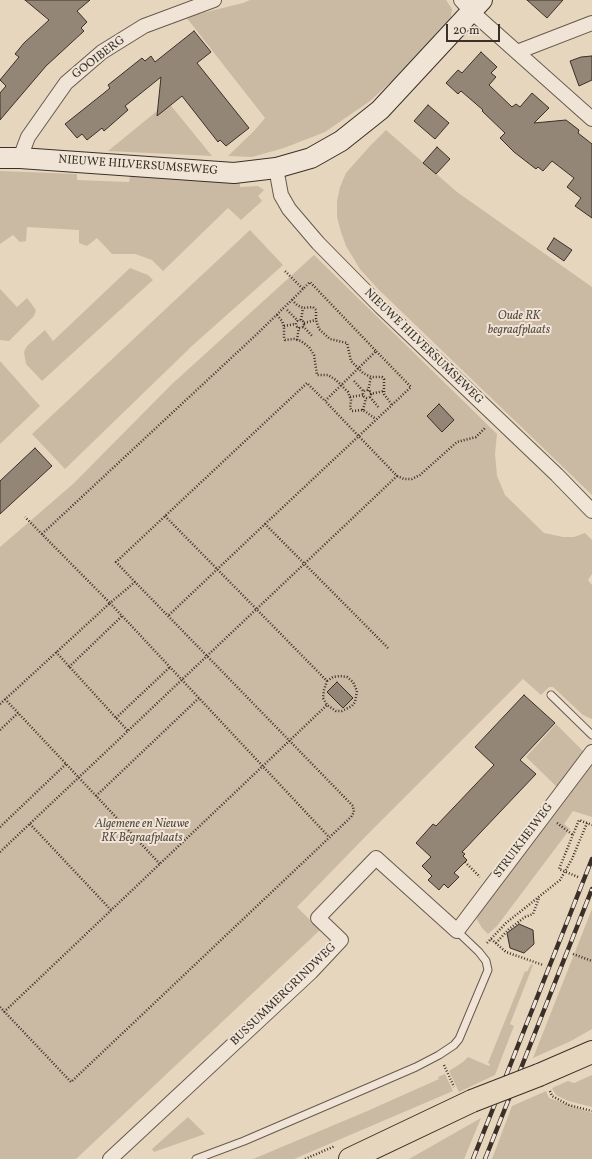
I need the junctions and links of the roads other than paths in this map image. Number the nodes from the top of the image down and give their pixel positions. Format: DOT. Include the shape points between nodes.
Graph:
graph roads {
  1 [pos="214,0"];
  2 [pos="472,4"];
  3 [pos="592,23"];
  4 [pos="517,52"];
  5 [pos="592,119"];
  6 [pos="0,158"];
  7 [pos="20,158"];
  8 [pos="276,168"];
  9 [pos="592,512"];
  10 [pos="551,696"];
  11 [pos="592,735"];
  12 [pos="592,752"];
  13 [pos="457,931"];
  14 [pos="592,1052"];
  15 [pos="357,1157"];
  16 [pos="110,1159"];
  17 [pos="196,1159"];
  1 -- 7 [label="street, GOOIBERG" via="144,26 102,52 66,83 28,137"];
  2 -- 4 [label="street"];
  2 -- 8 [label="street, NIEUWE HILVERSUMSEWEG" via="380,110 341,141 311,158"];
  3 -- 4 [label="street"];
  4 -- 5 [label="street"];
  6 -- 7 [label="street, NIEUWE HILVERSUMSEWEG"];
  7 -- 8 [label="street, NIEUWE HILVERSUMSEWEG" via="234,173"];
  8 -- 9 [label="street, NIEUWE HILVERSUMSEWEG" via="281,195 289,209 318,243"];
  10 -- 11 [label="lane"];
  12 -- 13 [label="street, STRUIKHEIWEG"];
  13 -- 16 [label="street, BUSSUMMERGRINDWEG" via="376,858 318,918 341,940 311,972"];
  13 -- 17 [label="lane, BUSSUMMERGRINDWEG" via="479,952 486,961 488,970 459,1039 450,1049 416,1067"];
  14 -- 15 [label="main road, bridge" via="539,1075 464,1096"];
}
